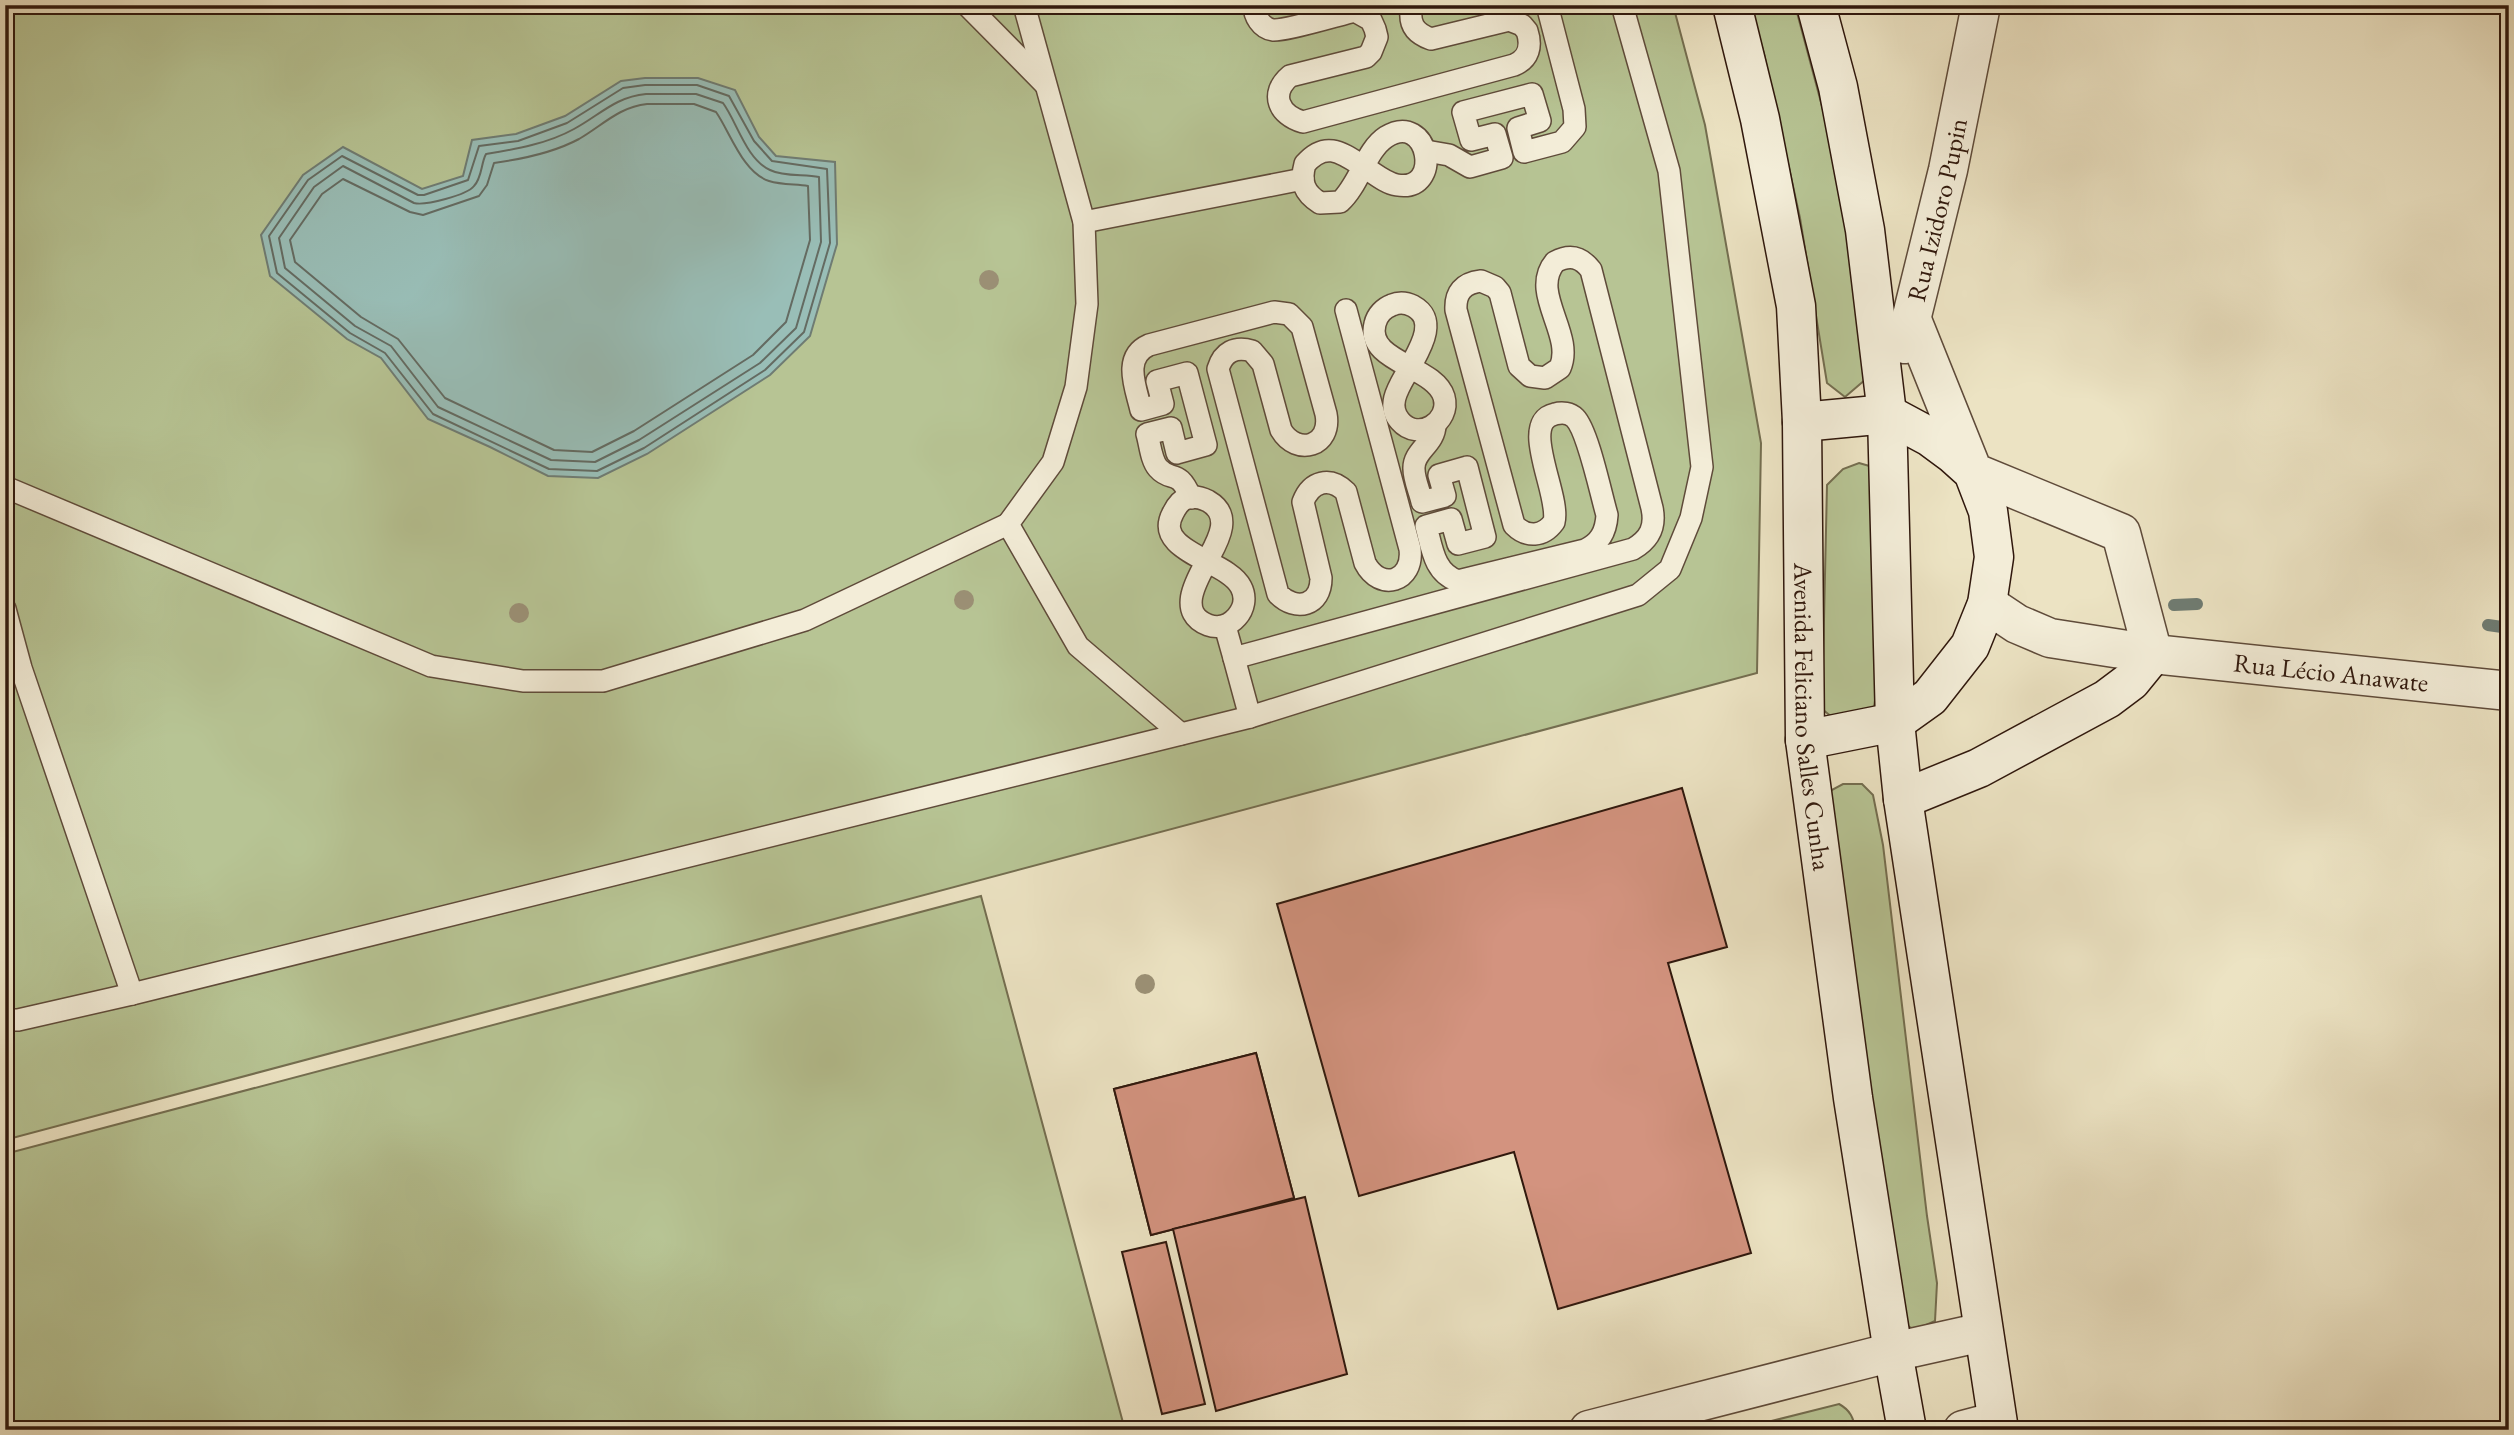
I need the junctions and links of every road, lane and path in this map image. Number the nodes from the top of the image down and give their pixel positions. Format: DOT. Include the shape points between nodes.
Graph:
graph roads {
  1 [pos="967,5"];
  2 [pos="1024,5"];
  3 [pos="1254,5"];
  4 [pos="1412,5"];
  5 [pos="1546,5"];
  6 [pos="1622,5"];
  7 [pos="1732,5"];
  8 [pos="1816,5"];
  9 [pos="1981,5"];
  10 [pos="1045,84"];
  11 [pos="1426,151"];
  12 [pos="1364,167"];
  13 [pos="1303,179"];
  14 [pos="1084,222"];
  15 [pos="1346,310"];
  16 [pos="1912,320"];
  17 [pos="1887,414"];
  18 [pos="1802,422"];
  19 [pos="1435,425"];
  20 [pos="1973,472"];
  21 [pos="5,487"];
  22 [pos="1191,498"];
  23 [pos="1008,524"];
  24 [pos="1207,561"];
  25 [pos="1987,604"];
  26 [pos="5,609"];
  27 [pos="1225,626"];
  28 [pos="2153,654"];
  29 [pos="1234,657"];
  30 [pos="13,664"];
  31 [pos="2509,691"];
  32 [pos="1250,717"];
  33 [pos="1895,722"];
  34 [pos="1181,734"];
  35 [pos="1805,740"];
  36 [pos="1903,799"];
  37 [pos="132,994"];
  38 [pos="5,1020"];
  39 [pos="1983,1332"];
  40 [pos="1892,1352"];
  41 [pos="1986,1427"];
  42 [pos="1589,1430"];
  43 [pos="1907,1430"];
  1 -- 10 [label="lane"];
  2 -- 10 [label="lane"];
  3 -- 4 [label="lane" via="1262,24 1276,30 1354,11 1371,20 1375,29 1375,45 1366,57 1284,81 1280,103 1291,118 1303,122 1514,65 1527,55 1527,31 1516,21 1431,39 1422,36 1410,21"];
  5 -- 11 [label="lane" via="1574,109 1575,127 1568,138 1524,152 1518,128 1540,121 1532,94 1463,112 1471,140 1495,134 1502,158 1470,167 1449,155"];
  6 -- 32 [label="lane" via="1669,172 1702,467 1691,518 1670,569 1639,596"];
  7 -- 18 [label="main road, Avenida Feliciano Salles Cunha" via="1760,119 1796,306"];
  8 -- 17 [label="main road" via="1838,87 1866,230"];
  9 -- 16 [label="main road, Rua Izidoro Pupin"];
  10 -- 14 [label="lane"];
  11 -- 12 [label="lane" via="1414,136 1395,133 1378,144"];
  11 -- 12 [label="lane" via="1424,172 1408,185 1387,182"];
  12 -- 13 [label="lane" via="1344,154 1320,151 1305,164"];
  12 -- 13 [label="lane" via="1339,202 1320,202 1306,192"];
  13 -- 14 [label="lane"];
  14 -- 23 [label="lane" via="1087,304 1076,387 1053,462"];
  15 -- 22 [label="lane" via="1410,549 1406,572 1385,580 1369,571 1346,492 1339,485 1320,482 1312,486 1303,502 1321,586 1311,601 1303,604 1293,604 1278,594 1218,369 1227,353 1252,351 1263,363 1286,438 1303,446 1320,439 1328,423 1326,414 1302,327 1289,314 1274,312 1149,345 1134,359 1132,372 1141,410 1163,404 1157,381 1187,373 1206,445 1177,453 1171,428 1147,434 1159,470 1180,478"];
  16 -- 17 [label="main road, Rua Izidoro Pupin"];
  16 -- 20 [label="main road"];
  17 -- 18 [label="main road"];
  17 -- 20 [label="main road" via="1930,438"];
  17 -- 33 [label="main road"];
  18 -- 35 [label="main road, Avenida Feliciano Salles Cunha"];
  19 -- 19 [label="lane" via="1445,399 1441,390 1410,367 1393,402 1394,412 1406,427 1426,430"];
  19 -- 29 [label="lane" via="1433,439 1413,468 1422,502 1445,496 1439,475 1467,467 1485,537 1458,544 1451,519 1426,526 1436,564 1446,575 1458,581 1585,550 1600,540 1607,515 1581,427 1570,414 1547,417 1538,436 1555,505 1554,522 1535,535 1514,525 1456,310 1459,292 1465,286 1481,281 1495,287 1520,366 1530,376 1553,375 1563,352 1547,275 1555,262 1578,259 1591,270 1652,508 1650,535 1633,549"];
  20 -- 25 [label="main road" via="1988,511 1994,557"];
  20 -- 28 [label="main road" via="2121,533"];
  21 -- 23 [label="lane" via="431,666 523,681 603,681 805,620"];
  22 -- 24 [label="lane" via="1206,499 1221,514 1223,526"];
  22 -- 24 [label="lane" via="1176,506 1170,530 1173,540"];
  23 -- 34 [label="lane" via="1078,646"];
  24 -- 27 [label="lane" via="1242,587 1242,611"];
  24 -- 27 [label="lane" via="1193,587 1192,607 1203,623"];
  25 -- 28 [label="main road, Rua Lécio Anawate" via="2050,638"];
  25 -- 33 [label="main road" via="1970,646 1950,674 1930,697"];
  26 -- 30 [label="lane"];
  27 -- 29 [label="lane"];
  28 -- 31 [label="main road, Rua Lécio Anawate"];
  28 -- 36 [label="main road" via="2131,681 2107,699 1979,768"];
  29 -- 32 [label="lane"];
  30 -- 37 [label="lane"];
  32 -- 34 [label="lane"];
  33 -- 35 [label="main road"];
  33 -- 36 [label="main road"];
  34 -- 37 [label="lane"];
  35 -- 40 [label="main road, Avenida Feliciano Salles Cunha"];
  36 -- 39 [label="main road"];
  37 -- 38 [label="lane"];
  39 -- 40 [label="main road"];
  39 -- 41 [label="main road"];
  40 -- 42 [label="main road"];
  40 -- 43 [label="main road, Avenida Feliciano Salles Cunha"];
}
